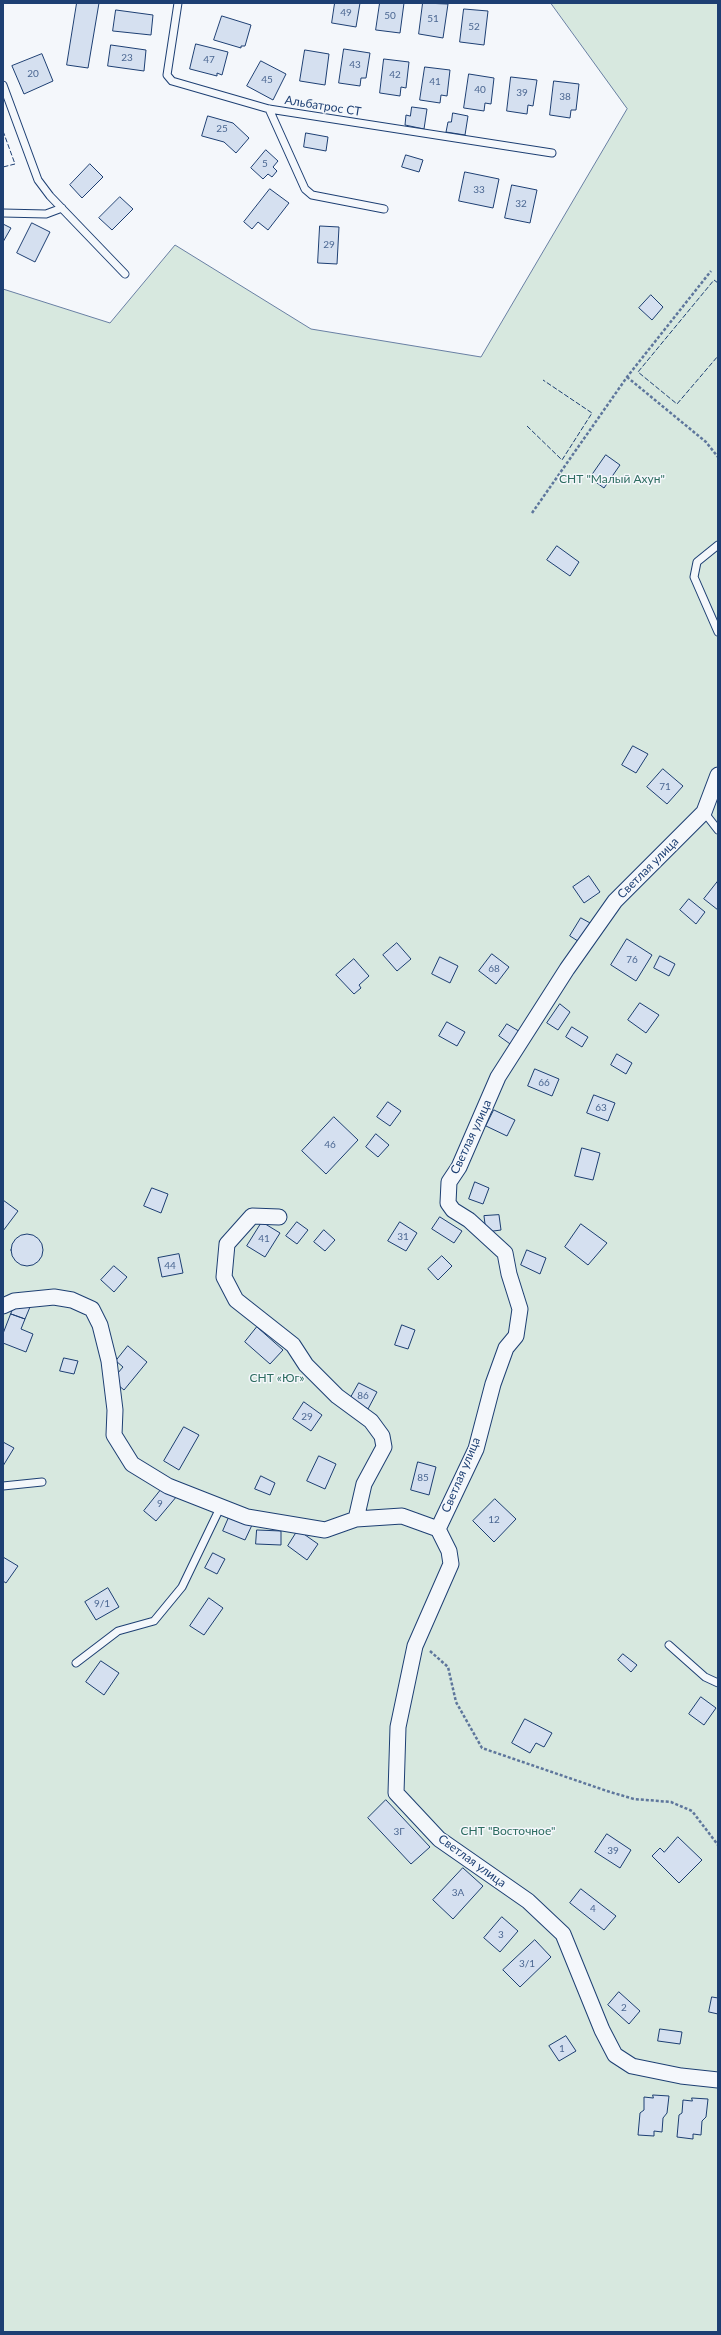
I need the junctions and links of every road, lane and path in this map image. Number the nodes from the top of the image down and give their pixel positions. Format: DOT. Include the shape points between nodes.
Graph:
graph roads {
  1 [pos="178,3"];
  2 [pos="3,85"];
  3 [pos="269,109"];
  4 [pos="552,153"];
  5 [pos="62,208"];
  6 [pos="384,209"];
  7 [pos="3,213"];
  8 [pos="711,271"];
  9 [pos="125,274"];
  10 [pos="627,377"];
  11 [pos="718,457"];
  12 [pos="532,513"];
  13 [pos="718,545"];
  14 [pos="718,632"];
  15 [pos="718,775"];
  16 [pos="704,812"];
  17 [pos="718,830"];
  18 [pos="279,1217"];
  19 [pos="3,1306"];
  20 [pos="42,1482"];
  21 [pos="3,1486"];
  22 [pos="220,1508"];
  23 [pos="356,1519"];
  24 [pos="438,1529"];
  25 [pos="669,1645"];
  26 [pos="415,1646"];
  27 [pos="76,1663"];
  28 [pos="718,1683"];
  29 [pos="718,1845"];
  30 [pos="718,2080"];
  1 -- 3 [label="lane, Альбатрос СТ" via="168,75 172,81"];
  2 -- 5 [label="lane" via="38,180"];
  3 -- 4 [label="lane, Альбатрос СТ"];
  3 -- 6 [label="lane" via="304,189 312,195"];
  5 -- 7 [label="lane" via="46,214"];
  5 -- 9 [label="lane"];
  8 -- 10 [label="path"];
  10 -- 11 [label="path" via="706,442"];
  10 -- 12 [label="path"];
  13 -- 14 [label="lane" via="697,562 694,577"];
  15 -- 16 [label="street, Светлая улица"];
  16 -- 17 [label="lane"];
  16 -- 24 [label="street, Светлая улица" via="615,901 567,970 498,1077 459,1167 448,1182 448,1203 453,1210 469,1220 505,1253 508,1274 520,1308 516,1336 506,1348 493,1384 476,1449"];
  18 -- 23 [label="street" via="252,1216 227,1244 224,1277 236,1300 293,1345 306,1365 337,1396 371,1421 382,1436 384,1448 364,1484"];
  19 -- 22 [label="street" via="14,1302 54,1297 72,1300 92,1309 100,1325 109,1361 115,1410 114,1435 132,1464 168,1486"];
  20 -- 21 [label="lane"];
  22 -- 23 [label="street" via="247,1517 325,1530"];
  22 -- 27 [label="lane" via="182,1587 154,1620 118,1631"];
  23 -- 24 [label="street" via="402,1516"];
  24 -- 26 [label="street, Светлая улица" via="450,1551 451,1564"];
  25 -- 28 [label="lane" via="705,1677"];
  26 -- 29 [label="path" via="425,1646 448,1667 456,1702 482,1748 610,1792 634,1799 670,1802 692,1811"];
  26 -- 30 [label="street, Светлая улица" via="398,1727 396,1793 439,1839 528,1901 563,1934 602,2030 615,2055 632,2066"];
}
